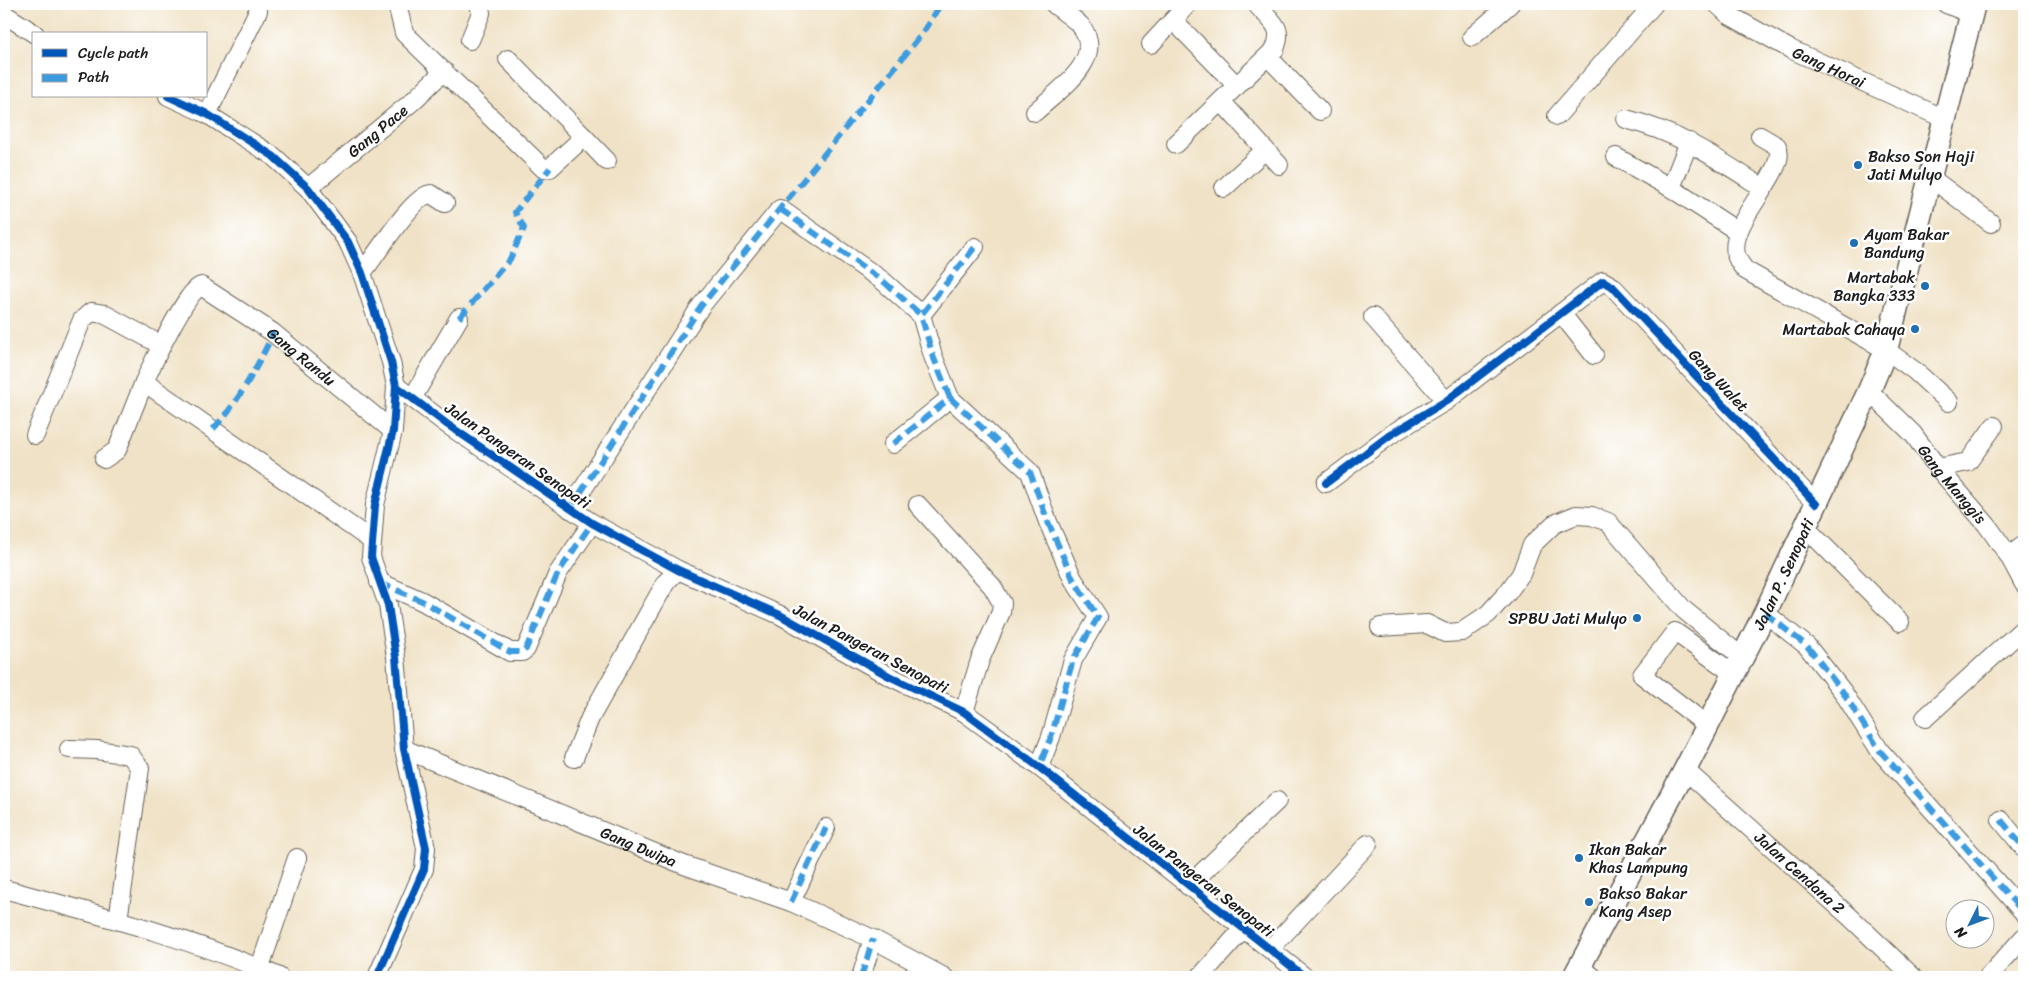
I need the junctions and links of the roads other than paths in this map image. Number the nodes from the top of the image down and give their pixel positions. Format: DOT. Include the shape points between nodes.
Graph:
graph roads {
  1 [pos="397,4"];
  2 [pos="479,4"];
  3 [pos="1054,4"];
  4 [pos="1188,4"];
  5 [pos="1258,4"];
  6 [pos="1510,4"];
  7 [pos="1654,4"];
  8 [pos="1717,4"];
  9 [pos="1946,4"];
  10 [pos="1972,9"];
  11 [pos="258,11"];
  12 [pos="5,19"];
  13 [pos="1174,21"];
  14 [pos="32,32"];
  15 [pos="1472,37"];
  16 [pos="470,40"];
  17 [pos="1151,44"];
  18 [pos="1268,57"];
  19 [pos="508,59"];
  20 [pos="444,71"];
  21 [pos="1237,86"];
  22 [pos="172,98"];
  23 [pos="1221,102"];
  24 [pos="1320,111"];
  25 [pos="1035,112"];
  26 [pos="207,114"];
  27 [pos="1557,116"];
  28 [pos="1626,119"];
  29 [pos="1946,119"];
  30 [pos="1760,136"];
  31 [pos="584,137"];
  32 [pos="1689,142"];
  33 [pos="1176,144"];
  34 [pos="1265,150"];
  35 [pos="1616,158"];
  36 [pos="606,161"];
  37 [pos="1279,165"];
  38 [pos="1931,178"];
  39 [pos="308,188"];
  40 [pos="1224,188"];
  41 [pos="1671,188"];
  42 [pos="1762,188"];
  43 [pos="446,203"];
  44 [pos="1990,223"];
  45 [pos="1737,231"];
  46 [pos="975,247"];
  47 [pos="362,273"];
  48 [pos="1561,313"];
  49 [pos="921,315"];
  50 [pos="1373,317"];
  51 [pos="459,318"];
  52 [pos="161,344"];
  53 [pos="1886,350"];
  54 [pos="1594,355"];
  55 [pos="144,382"];
  56 [pos="396,386"];
  57 [pos="1869,391"];
  58 [pos="413,397"];
  59 [pos="950,398"];
  60 [pos="1446,400"];
  61 [pos="1949,402"];
  62 [pos="1994,426"];
  63 [pos="393,431"];
  64 [pos="35,435"];
  65 [pos="893,444"];
  66 [pos="104,459"];
  67 [pos="1938,468"];
  68 [pos="1326,483"];
  69 [pos="1816,504"];
  70 [pos="918,505"];
  71 [pos="570,508"];
  72 [pos="592,523"];
  73 [pos="1805,527"];
  74 [pos="371,540"];
  75 [pos="2024,544"];
  76 [pos="2009,556"];
  77 [pos="678,570"];
  78 [pos="379,582"];
  79 [pos="2024,584"];
  80 [pos="1766,613"];
  81 [pos="1900,622"];
  82 [pos="1380,627"];
  83 [pos="2024,628"];
  84 [pos="1738,666"];
  85 [pos="964,712"];
  86 [pos="1925,718"];
  87 [pos="1708,726"];
  88 [pos="69,749"];
  89 [pos="404,749"];
  90 [pos="574,758"];
  91 [pos="1039,767"];
  92 [pos="1685,770"];
  93 [pos="1277,801"];
  94 [pos="2001,820"];
  95 [pos="826,828"];
  96 [pos="1368,844"];
  97 [pos="2024,848"];
  98 [pos="297,858"];
  99 [pos="1188,886"];
  100 [pos="4,889"];
  101 [pos="792,902"];
  102 [pos="2024,913"];
  103 [pos="118,920"];
  104 [pos="1243,929"];
  105 [pos="2024,937"];
  106 [pos="874,940"];
  107 [pos="1270,949"];
  108 [pos="1583,974"];
  109 [pos="270,975"];
  110 [pos="378,977"];
  111 [pos="861,977"];
  112 [pos="944,977"];
  113 [pos="1200,977"];
  114 [pos="1305,977"];
  115 [pos="1913,977"];
  116 [pos="1988,977"];
  1 -- 20 [label="street" via="404,33"];
  2 -- 16 [label="street" via="481,13"];
  3 -- 25 [label="street" via="1080,26 1087,37 1089,51 1081,68"];
  4 -- 13 [label="street"];
  5 -- 18 [label="street" via="1279,30 1275,49"];
  6 -- 15 [label="street"];
  7 -- 27 [label="street"];
  8 -- 29 [label="street, Gang Horai" via="1729,15 1790,50"];
  9 -- 10 [label="street"];
  10 -- 29 [label="main road, Jalan P. Senopati"];
  11 -- 26 [label="street"];
  12 -- 14 [label="street"];
  13 -- 17 [label="street"];
  13 -- 21 [label="street"];
  18 -- 21 [label="street"];
  18 -- 24 [label="street"];
  19 -- 31 [label="street"];
  20 -- 31 [label="street" via="544,169 550,168"];
  20 -- 39 [label="street, Gang Pace" via="413,101"];
  21 -- 23 [label="street"];
  22 -- 26 [label="street"];
  23 -- 33 [label="street"];
  23 -- 34 [label="street"];
  26 -- 39 [label="street" via="273,156"];
  28 -- 32 [label="street"];
  29 -- 38 [label="main road, Jalan P. Senopati"];
  30 -- 42 [label="street" via="1780,152"];
  31 -- 36 [label="street"];
  32 -- 41 [label="street"];
  32 -- 42 [label="street"];
  34 -- 37 [label="street"];
  34 -- 40 [label="street"];
  35 -- 41 [label="street"];
  38 -- 44 [label="street"];
  38 -- 53 [label="main road, Jalan P. Senopati"];
  39 -- 47 [label="street" via="348,242"];
  41 -- 45 [label="street"];
  42 -- 45 [label="street"];
  43 -- 47 [label="street" via="431,194 424,195"];
  45 -- 53 [label="street" via="1736,254 1745,270"];
  46 -- 49 [label="street"];
  47 -- 56 [label="street"];
  48 -- 54 [label="street"];
  48 -- 60 [label="street"];
  48 -- 69 [label="street, Gang Walet" via="1599,283 1612,286"];
  49 -- 59 [label="street"];
  49 -- 71 [label="street" via="883,281 780,209 701,306"];
  50 -- 60 [label="street"];
  51 -- 58 [label="street"];
  52 -- 55 [label="street"];
  52 -- 63 [label="street, Gang Randu" via="195,288 201,286 272,332"];
  52 -- 64 [label="street" via="104,314 91,312 82,320"];
  53 -- 57 [label="main road, Jalan P. Senopati"];
  53 -- 61 [label="street"];
  55 -- 66 [label="street" via="117,450"];
  55 -- 74 [label="street"];
  56 -- 58 [label="street, Jalan Pangeran Senopati"];
  56 -- 63 [label="street"];
  57 -- 67 [label="street, Gang Manggis" via="1913,434"];
  57 -- 69 [label="main road, Jalan P. Senopati"];
  58 -- 71 [label="street, Jalan Pangeran Senopati" via="448,425"];
  59 -- 65 [label="street"];
  59 -- 91 [label="street" via="1030,472 1073,579 1098,617 1073,660"];
  60 -- 68 [label="street" via="1390,435"];
  62 -- 67 [label="street" via="1968,462"];
  63 -- 74 [label="street" via="375,504"];
  67 -- 76 [label="street, Gang Manggis"];
  69 -- 73 [label="main road, Jalan P. Senopati"];
  70 -- 85 [label="street" via="992,586 1002,603"];
  71 -- 72 [label="street, Jalan Pangeran Senopati"];
  72 -- 77 [label="street, Jalan Pangeran Senopati"];
  72 -- 78 [label="street" via="558,573 526,650 522,652 510,652 422,601"];
  73 -- 80 [label="main road, Jalan P. Senopati"];
  73 -- 81 [label="street"];
  74 -- 78 [label="street" via="371,556"];
  75 -- 76 [label="street"];
  76 -- 79 [label="street, Gang Manggis"];
  77 -- 85 [label="street, Jalan Pangeran Senopati" via="780,615 890,676"];
  77 -- 90 [label="street" via="666,582 590,718"];
  78 -- 89 [label="street" via="389,614 396,657"];
  80 -- 84 [label="main road, Jalan P. Senopati"];
  80 -- 102 [label="street" via="1807,646 1843,692 1880,750"];
  82 -- 84 [label="street" via="1427,624 1445,633 1462,632 1488,614 1508,592 1521,574 1532,545 1554,524 1576,516 1592,516 1608,522 1684,610"];
  83 -- 86 [label="street"];
  84 -- 87 [label="main road, Jalan P. Senopati"];
  84 -- 87 [label="street" via="1675,632 1642,675"];
  85 -- 91 [label="street, Jalan Pangeran Senopati"];
  87 -- 92 [label="main road, Jalan P. Senopati"];
  88 -- 103 [label="street" via="130,755 140,768"];
  89 -- 101 [label="street, Gang Dwipa" via="684,865"];
  89 -- 110 [label="street" via="426,848 424,869"];
  91 -- 99 [label="street, Jalan Pangeran Senopati"];
  92 -- 108 [label="main road, Jalan P. Senopati"];
  92 -- 115 [label="street, Jalan Cendana 2"];
  93 -- 99 [label="street"];
  94 -- 97 [label="street"];
  95 -- 101 [label="street"];
  96 -- 107 [label="street"];
  98 -- 109 [label="street"];
  99 -- 104 [label="street, Jalan Pangeran Senopati"];
  100 -- 103 [label="street"];
  101 -- 106 [label="street, Gang Dwipa"];
  103 -- 109 [label="street" via="220,954"];
  104 -- 107 [label="street, Jalan Pangeran Senopati"];
  104 -- 113 [label="street"];
  105 -- 116 [label="street"];
  106 -- 111 [label="street"];
  106 -- 112 [label="street, Gang Dwipa"];
  107 -- 114 [label="street, Jalan Pangeran Senopati"];
}
